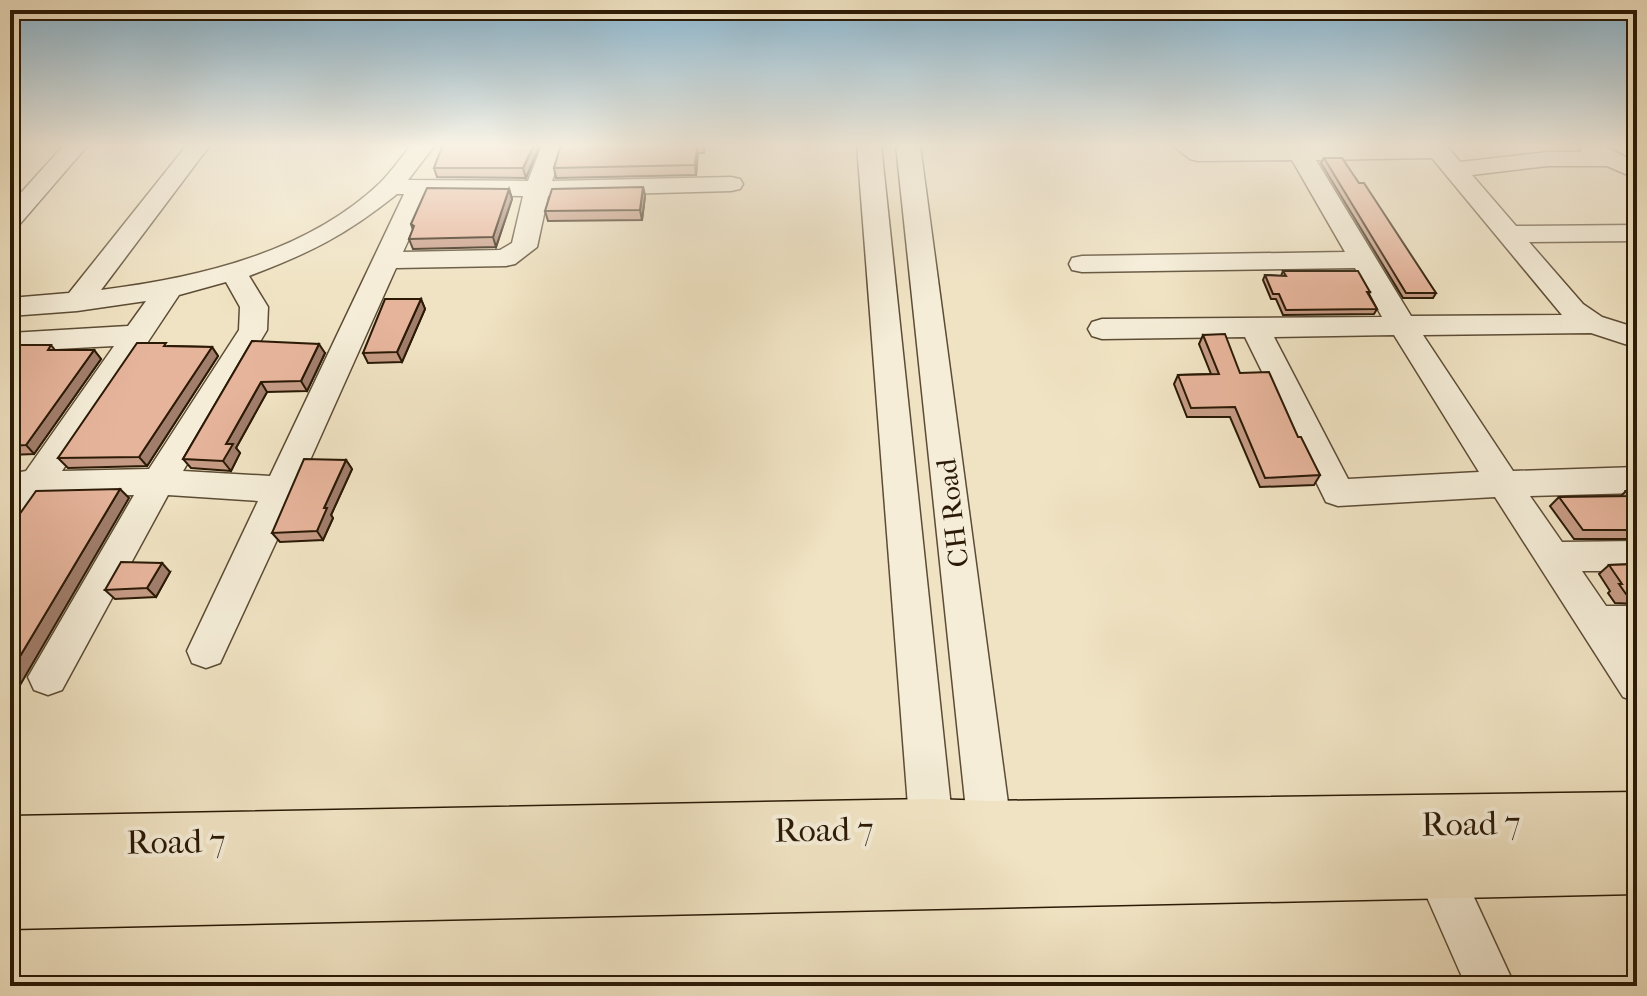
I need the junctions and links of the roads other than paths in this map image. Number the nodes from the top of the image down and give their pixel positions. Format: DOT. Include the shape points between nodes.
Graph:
graph roads {
  1 [pos="35,191"];
  2 [pos="163,191"];
  3 [pos="399,191"];
  4 [pos="405,191"];
  5 [pos="536,191"];
  6 [pos="873,191"];
  7 [pos="914,191"];
  8 [pos="1323,191"];
  9 [pos="1472,191"];
  10 [pos="10,220"];
  11 [pos="1637,233"];
  12 [pos="1508,234"];
  13 [pos="387,260"];
  14 [pos="1363,260"];
  15 [pos="1082,264"];
  16 [pos="232,272"];
  17 [pos="170,287"];
  18 [pos="77,302"];
  19 [pos="47,305"];
  20 [pos="10,307"];
  21 [pos="1401,324"];
  22 [pos="1592,324"];
  23 [pos="1254,326"];
  24 [pos="1102,329"];
  25 [pos="138,335"];
  26 [pos="1637,338"];
  27 [pos="14,346"];
  28 [pos="1637,480"];
  29 [pos="159,482"];
  30 [pos="23,484"];
  31 [pos="1504,484"];
  32 [pos="283,490"];
  33 [pos="10,520"];
  34 [pos="1637,556"];
  35 [pos="1552,557"];
  36 [pos="1596,622"];
  37 [pos="1637,622"];
  38 [pos="206,651"];
  39 [pos="48,677"];
  40 [pos="1637,684"];
  41 [pos="1637,820"];
  42 [pos="10,845"];
  43 [pos="934,854"];
  44 [pos="993,855"];
  45 [pos="1637,865"];
  46 [pos="1438,870"];
  47 [pos="10,899"];
  48 [pos="1491,986"];
  1 -- 10 [label="street"];
  2 -- 18 [label="street"];
  3 -- 16 [label="street" via="290,252"];
  4 -- 13 [label="street"];
  5 -- 13 [label="street" via="524,247 517,254"];
  6 -- 43 [label="street, CH Road"];
  7 -- 44 [label="street, CH Road"];
  8 -- 14 [label="street"];
  9 -- 12 [label="street"];
  11 -- 12 [label="street"];
  12 -- 22 [label="street" via="1556,294"];
  13 -- 32 [label="street"];
  14 -- 15 [label="street"];
  14 -- 21 [label="street"];
  16 -- 17 [label="street"];
  16 -- 29 [label="street" via="257,308 258,318"];
  17 -- 18 [label="street"];
  17 -- 25 [label="street"];
  18 -- 19 [label="street"];
  19 -- 20 [label="street"];
  19 -- 27 [label="street"];
  21 -- 22 [label="street"];
  21 -- 23 [label="street"];
  21 -- 31 [label="street"];
  22 -- 26 [label="street"];
  23 -- 24 [label="street"];
  23 -- 31 [label="street" via="1338,493"];
  25 -- 27 [label="street"];
  25 -- 30 [label="street"];
  28 -- 31 [label="street"];
  29 -- 30 [label="street"];
  29 -- 32 [label="street"];
  29 -- 39 [label="street"];
  30 -- 33 [label="street"];
  31 -- 35 [label="street"];
  32 -- 38 [label="street"];
  34 -- 35 [label="street"];
  35 -- 36 [label="street"];
  36 -- 37 [label="street"];
  36 -- 40 [label="street"];
  41 -- 44 [label="main road, Road 7"];
  42 -- 43 [label="main road, Road 7"];
  43 -- 44 [label="main road, Road 7"];
  43 -- 47 [label="main road, Road 7"];
  44 -- 46 [label="main road, Road 7"];
  45 -- 46 [label="main road, Road 7"];
  46 -- 48 [label="street"];
}
